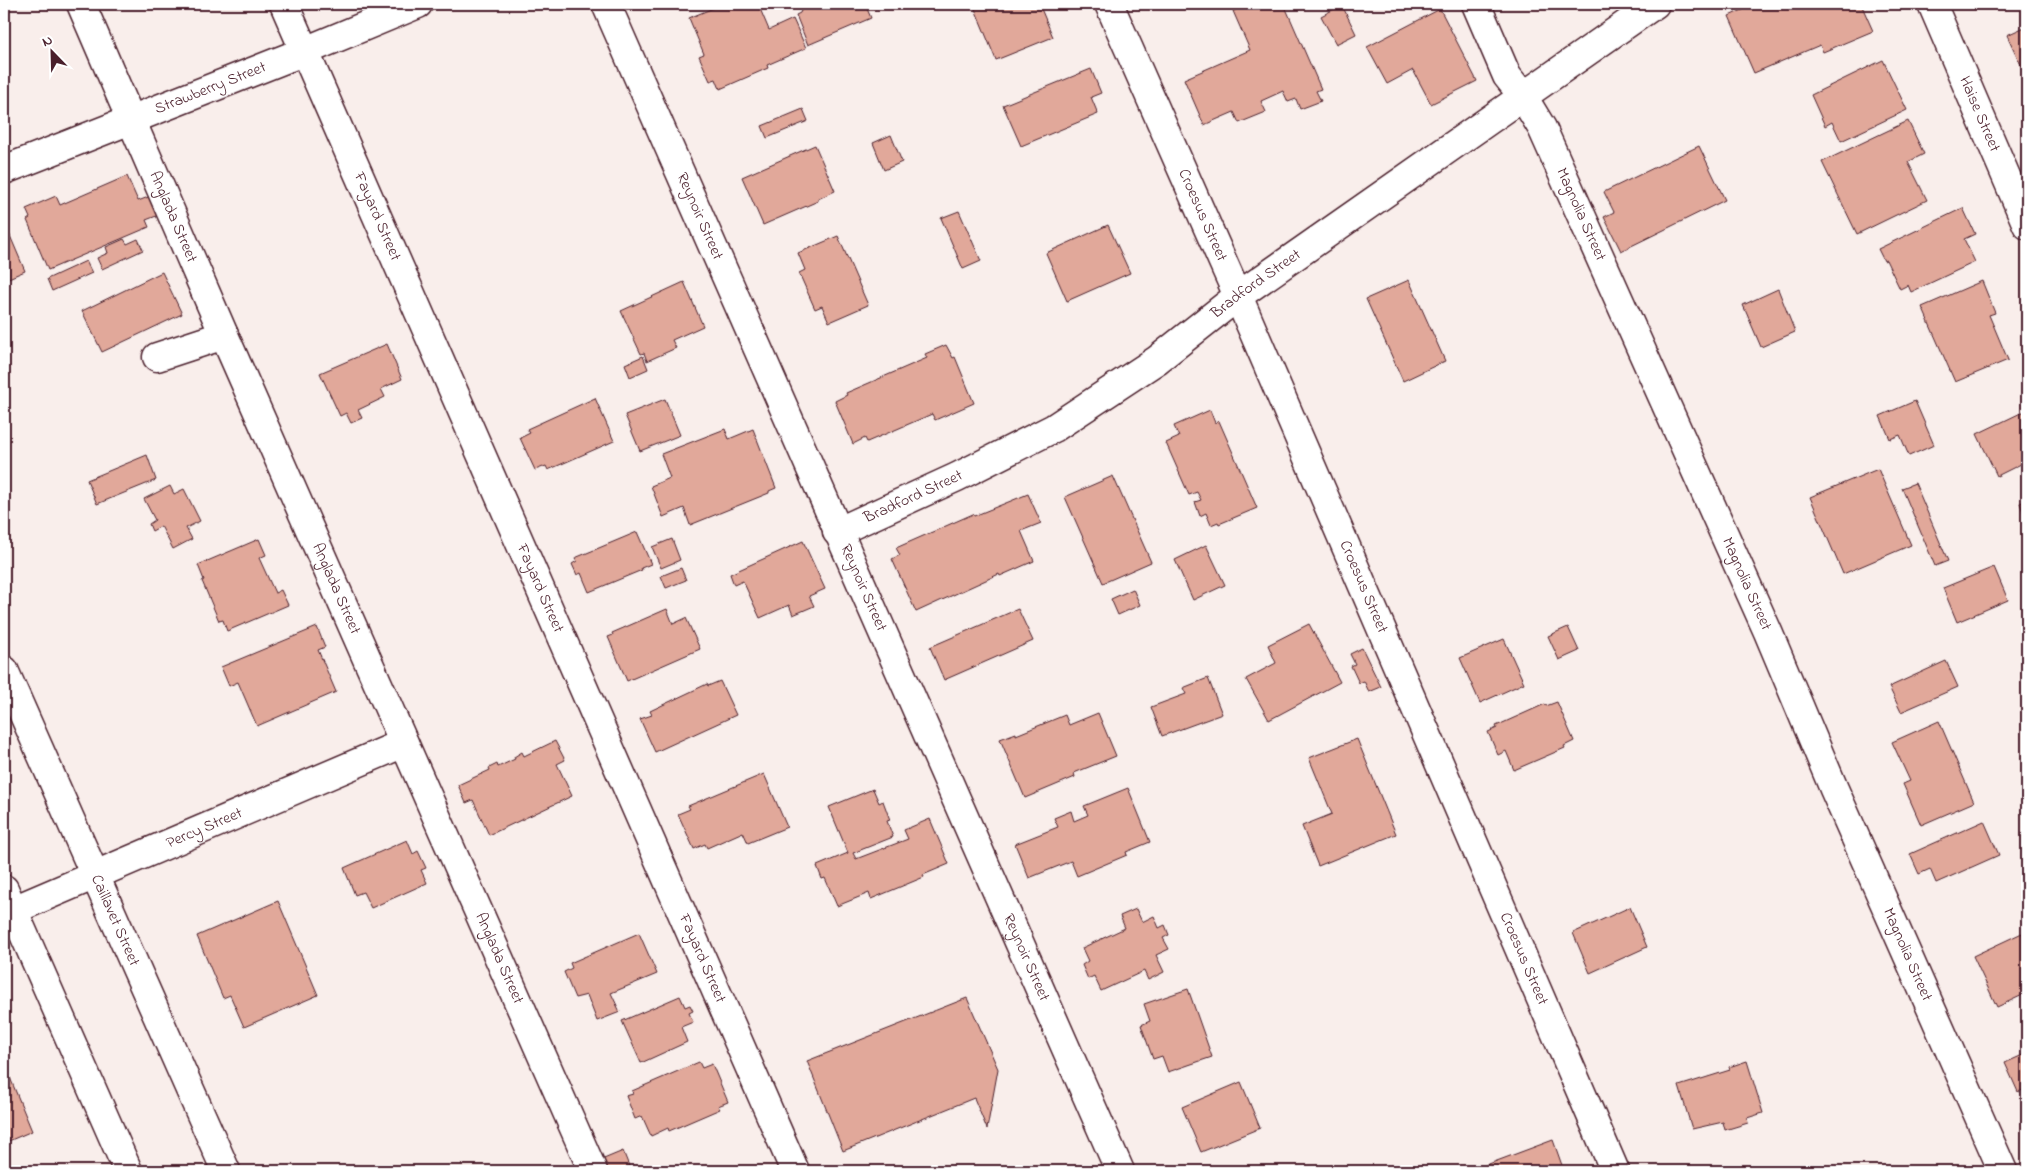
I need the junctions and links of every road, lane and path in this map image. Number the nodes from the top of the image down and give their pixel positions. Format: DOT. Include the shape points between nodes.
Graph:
graph roads {
  1 [pos="81,4"];
  2 [pos="284,4"];
  3 [pos="418,4"];
  4 [pos="606,4"];
  5 [pos="1109,4"];
  6 [pos="1476,4"];
  7 [pos="1655,4"];
  8 [pos="1932,4"];
  9 [pos="305,51"];
  10 [pos="1522,96"];
  11 [pos="132,120"];
  12 [pos="4,170"];
  13 [pos="2027,225"];
  14 [pos="1238,296"];
  15 [pos="224,335"];
  16 [pos="157,356"];
  17 [pos="838,532"];
  18 [pos="4,670"];
  19 [pos="404,743"];
  20 [pos="95,875"];
  21 [pos="7,904"];
  22 [pos="128,1171"];
  23 [pos="226,1171"];
  24 [pos="593,1171"];
  25 [pos="795,1171"];
  26 [pos="1120,1171"];
  27 [pos="1615,1171"];
  28 [pos="2003,1171"];
  1 -- 11 [label="street, Anglada Street"];
  2 -- 9 [label="street, Fayard Street"];
  3 -- 9 [label="street, Strawberry Street"];
  4 -- 17 [label="street, Reynoir Street"];
  5 -- 14 [label="street, Croesus Street"];
  6 -- 10 [label="street, Magnolia Street" via="1507,76"];
  7 -- 10 [label="street, Bradford Street"];
  8 -- 13 [label="street, Haise Street"];
  9 -- 11 [label="street, Strawberry Street"];
  9 -- 25 [label="street, Fayard Street"];
  10 -- 14 [label="street, Bradford Street"];
  10 -- 28 [label="street, Magnolia Street" via="1542,128 1764,623"];
  11 -- 12 [label="street, Strawberry Street"];
  11 -- 15 [label="street, Anglada Street"];
  14 -- 17 [label="street, Bradford Street" via="1157,360 1054,428"];
  14 -- 27 [label="street, Croesus Street"];
  15 -- 16 [label="street"];
  15 -- 19 [label="street, Anglada Street"];
  17 -- 26 [label="street, Reynoir Street"];
  18 -- 20 [label="street, Caillavet Street"];
  19 -- 20 [label="street, Percy Street"];
  19 -- 24 [label="street, Anglada Street"];
  20 -- 21 [label="street, Percy Street"];
  20 -- 23 [label="street, Caillavet Street"];
  21 -- 22 [label="street"];
}
